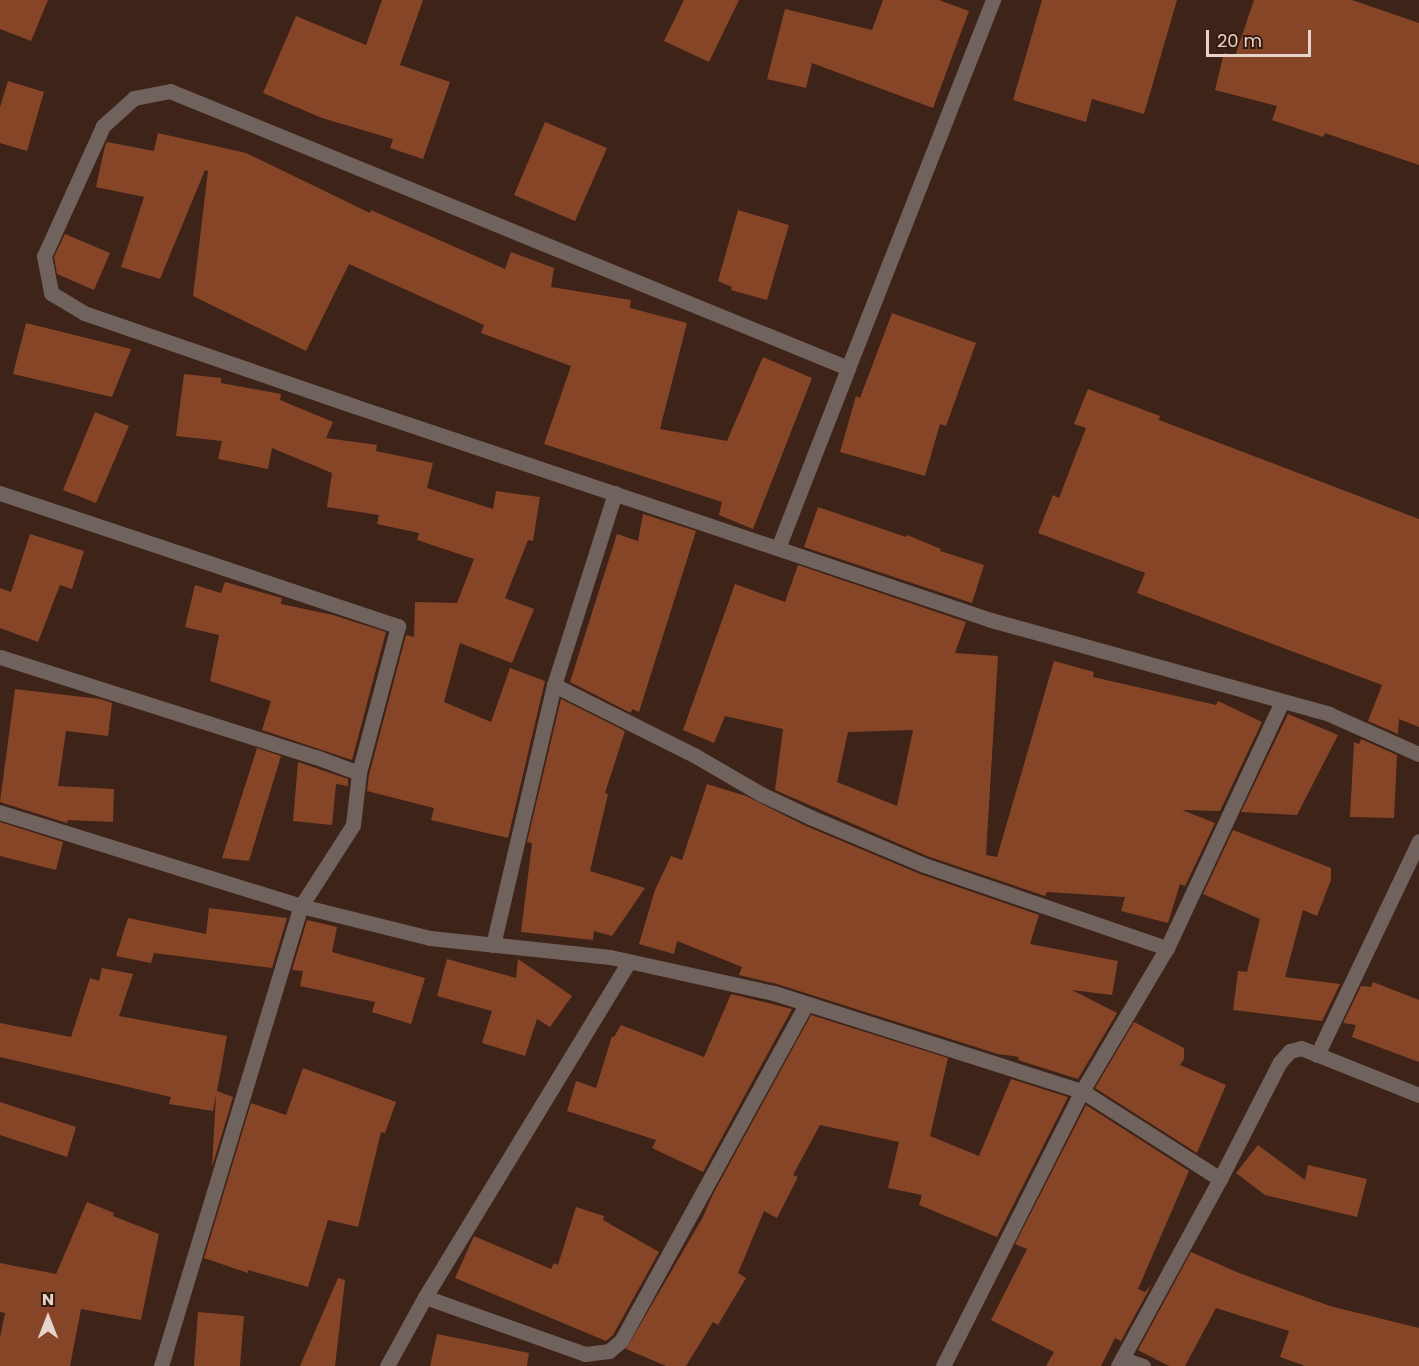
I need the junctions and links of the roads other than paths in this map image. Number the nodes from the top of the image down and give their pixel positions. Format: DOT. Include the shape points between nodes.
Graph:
graph roads {
  1 [pos="993,0"];
  2 [pos="848,368"];
  3 [pos="0,493"];
  4 [pos="615,493"];
  5 [pos="778,548"];
  6 [pos="0,657"];
  7 [pos="554,685"];
  8 [pos="1282,701"];
  9 [pos="1419,754"];
  10 [pos="359,773"];
  11 [pos="0,812"];
  12 [pos="1419,841"];
  13 [pos="302,906"];
  14 [pos="493,945"];
  15 [pos="1167,948"];
  16 [pos="629,962"];
  17 [pos="806,1004"];
  18 [pos="1317,1055"];
  19 [pos="1082,1091"];
  20 [pos="1419,1095"];
  21 [pos="1220,1179"];
  22 [pos="424,1297"];
  23 [pos="1120,1362"];
  24 [pos="161,1366"];
  25 [pos="387,1366"];
  26 [pos="943,1366"];
  27 [pos="1143,1366"];
  1 -- 2 [label="street"];
  2 -- 4 [label="street" via="170,91 134,98 103,126 44,256 51,293 84,313"];
  2 -- 5 [label="street"];
  3 -- 10 [label="street" via="398,626"];
  4 -- 5 [label="street"];
  4 -- 7 [label="street"];
  5 -- 8 [label="street" via="991,620"];
  6 -- 10 [label="street"];
  7 -- 14 [label="street"];
  7 -- 15 [label="street" via="810,817 924,865"];
  8 -- 9 [label="street" via="1329,714"];
  8 -- 15 [label="street"];
  10 -- 13 [label="street" via="353,825"];
  11 -- 13 [label="street"];
  12 -- 18 [label="street"];
  13 -- 14 [label="street" via="430,938"];
  13 -- 24 [label="street"];
  14 -- 16 [label="street"];
  15 -- 19 [label="street"];
  16 -- 17 [label="street" via="774,993"];
  16 -- 22 [label="street"];
  17 -- 19 [label="street"];
  17 -- 22 [label="street" via="621,1341 609,1351 585,1354"];
  18 -- 20 [label="street"];
  18 -- 21 [label="street" via="1301,1048 1290,1051 1280,1062"];
  19 -- 21 [label="street"];
  19 -- 26 [label="street"];
  21 -- 23 [label="street"];
  22 -- 25 [label="street"];
  23 -- 27 [label="street"];
}
